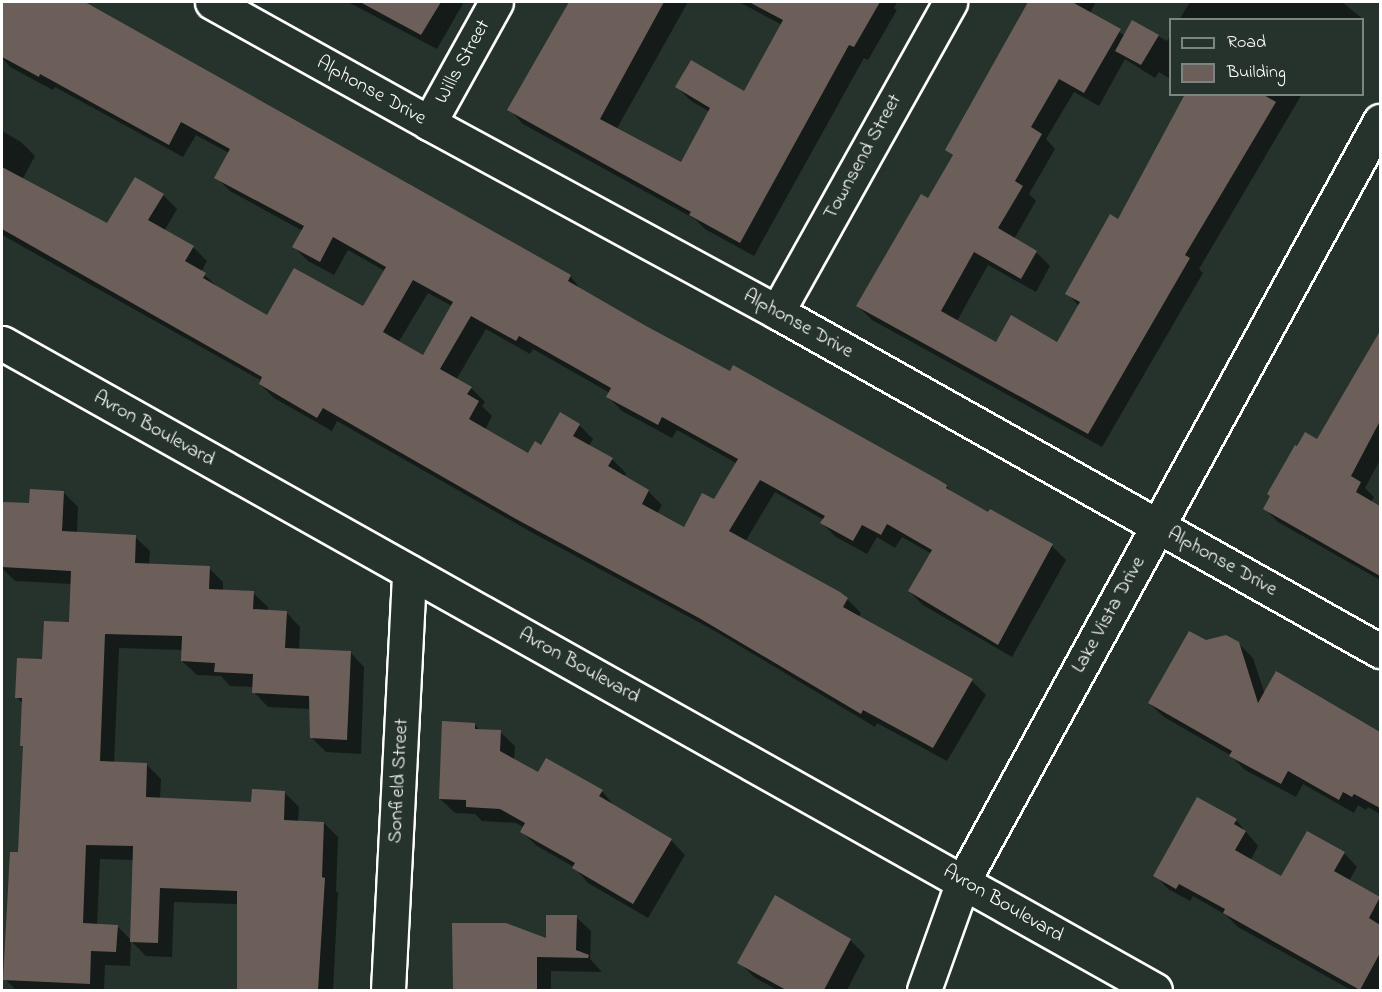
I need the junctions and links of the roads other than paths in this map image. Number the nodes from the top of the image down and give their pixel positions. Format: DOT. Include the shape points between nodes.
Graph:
graph roads {
  1 [pos="212,2"];
  2 [pos="496,2"];
  3 [pos="950,2"];
  4 [pos="1380,121"];
  5 [pos="429,123"];
  6 [pos="777,312"];
  7 [pos="2,343"];
  8 [pos="1157,526"];
  9 [pos="409,572"];
  10 [pos="1380,651"];
  11 [pos="963,881"];
  12 [pos="388,990"];
  13 [pos="924,990"];
  14 [pos="1155,990"];
  1 -- 5 [label="street, Alphonse Drive"];
  2 -- 5 [label="street, Wills Street"];
  3 -- 6 [label="street, Townsend Street"];
  4 -- 8 [label="street, Lake Vista Drive"];
  5 -- 6 [label="street, Alphonse Drive"];
  6 -- 8 [label="street, Alphonse Drive"];
  7 -- 9 [label="street, Avron Boulevard"];
  8 -- 10 [label="street, Alphonse Drive"];
  8 -- 11 [label="street, Lake Vista Drive"];
  9 -- 11 [label="street, Avron Boulevard"];
  9 -- 12 [label="street, Sonfield Street"];
  11 -- 13 [label="street, Lake Vista Drive"];
  11 -- 14 [label="street, Avron Boulevard"];
}
